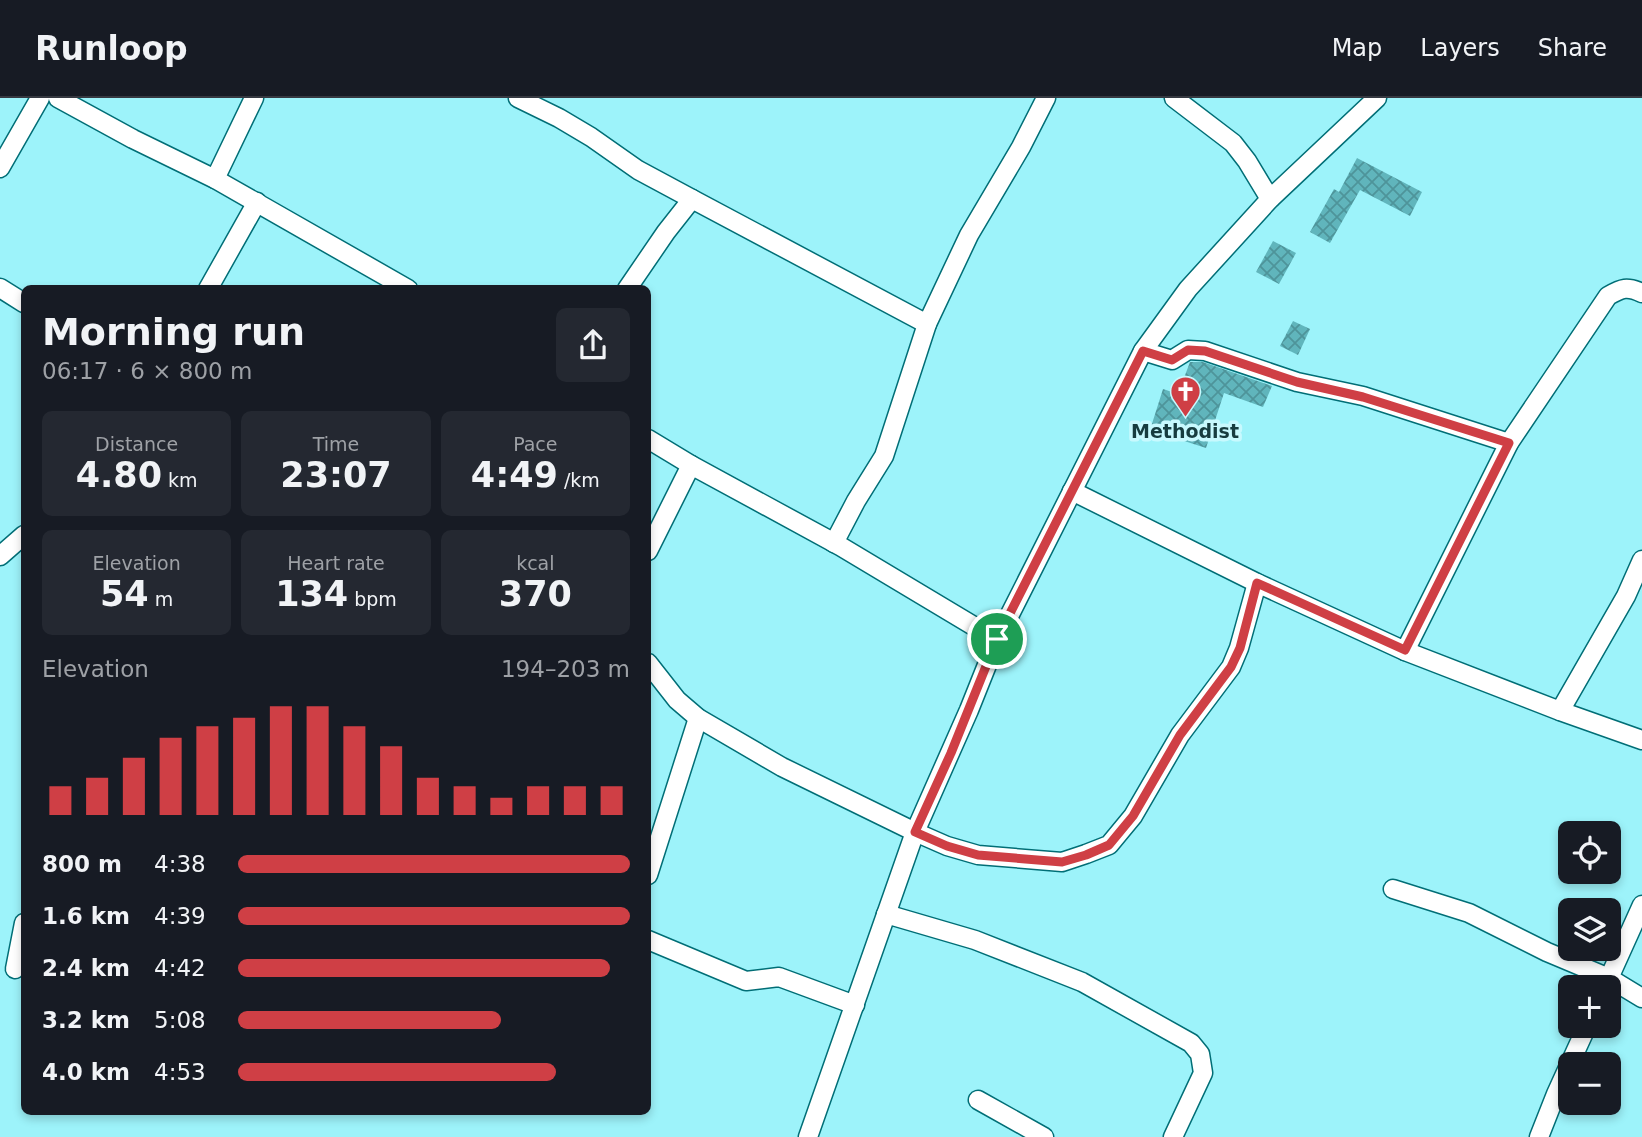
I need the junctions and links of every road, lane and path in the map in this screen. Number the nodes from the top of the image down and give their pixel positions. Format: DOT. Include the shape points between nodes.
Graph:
graph roads {
  1 [pos="40,98"];
  2 [pos="58,98"];
  3 [pos="254,98"];
  4 [pos="518,98"];
  5 [pos="547,98"];
  6 [pos="1046,98"];
  7 [pos="1174,98"];
  8 [pos="1377,98"];
  9 [pos="559,118"];
  10 [pos="0,168"];
  11 [pos="215,179"];
  12 [pos="692,199"];
  13 [pos="1270,200"];
  14 [pos="257,202"];
  15 [pos="210,285"];
  16 [pos="401,285"];
  17 [pos="630,285"];
  18 [pos="0,288"];
  19 [pos="1642,293"];
  20 [pos="21,301"];
  21 [pos="927,324"];
  22 [pos="1143,351"];
  23 [pos="651,441"];
  24 [pos="1509,443"];
  25 [pos="691,465"];
  26 [pos="1072,491"];
  27 [pos="21,538"];
  28 [pos="834,543"];
  29 [pos="651,545"];
  30 [pos="0,556"];
  31 [pos="1642,560"];
  32 [pos="1257,583"];
  33 [pos="997,639"];
  34 [pos="1405,650"];
  35 [pos="651,667"];
  36 [pos="1560,710"];
  37 [pos="698,718"];
  38 [pos="1642,740"];
  39 [pos="915,832"];
  40 [pos="651,866"];
  41 [pos="1393,889"];
  42 [pos="1642,905"];
  43 [pos="886,914"];
  44 [pos="21,938"];
  45 [pos="651,941"];
  46 [pos="15,969"];
  47 [pos="1591,975"];
  48 [pos="1611,975"];
  49 [pos="1621,989"];
  50 [pos="1642,998"];
  51 [pos="855,1005"];
  52 [pos="1582,1038"];
  53 [pos="978,1100"];
  54 [pos="808,1137"];
  55 [pos="1044,1137"];
  56 [pos="1173,1137"];
  57 [pos="1539,1137"];
  1 -- 10 [label="street"];
  2 -- 11 [label="street"];
  3 -- 11 [label="street"];
  4 -- 9 [label="street"];
  5 -- 9 [label="street"];
  6 -- 21 [label="street" via="969,235"];
  7 -- 13 [label="street" via="1233,143"];
  8 -- 13 [label="street"];
  9 -- 12 [label="street"];
  11 -- 14 [label="street"];
  12 -- 17 [label="street"];
  12 -- 21 [label="street"];
  13 -- 22 [label="street" via="1188,289"];
  14 -- 15 [label="street"];
  14 -- 16 [label="street"];
  18 -- 20 [label="street"];
  19 -- 24 [label="street" via="1621,288 1608,296"];
  21 -- 28 [label="street" via="884,456"];
  22 -- 24 [label="street" via="1172,360 1188,350 1205,351"];
  22 -- 26 [label="street"];
  23 -- 25 [label="street"];
  24 -- 34 [label="street"];
  25 -- 28 [label="street"];
  25 -- 29 [label="street"];
  26 -- 32 [label="street"];
  26 -- 33 [label="street"];
  27 -- 30 [label="street"];
  28 -- 33 [label="street"];
  31 -- 36 [label="street"];
  32 -- 34 [label="street"];
  32 -- 39 [label="street" via="1231,667 1180,735 1133,816 1109,845 1062,862 978,855"];
  33 -- 39 [label="street"];
  34 -- 36 [label="street"];
  35 -- 37 [label="street"];
  36 -- 38 [label="street"];
  37 -- 39 [label="street" via="782,767"];
  37 -- 40 [label="street"];
  39 -- 43 [label="street"];
  41 -- 47 [label="street" via="1469,913"];
  42 -- 48 [label="street"];
  43 -- 51 [label="street"];
  43 -- 56 [label="street" via="975,940 1082,982 1191,1043 1200,1054 1203,1073"];
  44 -- 46 [label="street"];
  45 -- 51 [label="street" via="746,981 779,977"];
  49 -- 50 [label="street"];
  51 -- 54 [label="street"];
  52 -- 57 [label="street"];
  53 -- 55 [label="street"];
}
